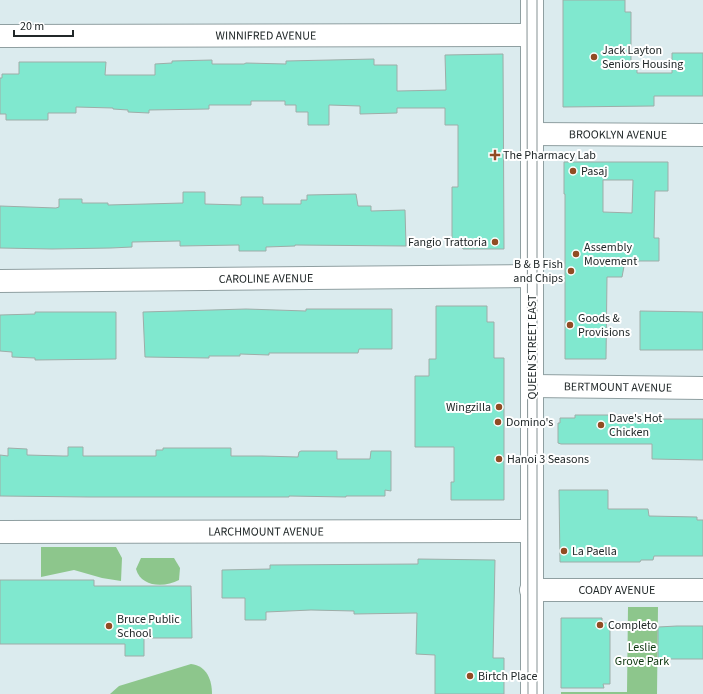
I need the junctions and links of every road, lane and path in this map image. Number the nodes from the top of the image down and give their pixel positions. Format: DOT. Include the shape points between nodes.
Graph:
graph roads {
  1 [pos="532,0"];
  2 [pos="532,34"];
  3 [pos="0,36"];
  4 [pos="532,134"];
  5 [pos="703,135"];
  6 [pos="532,276"];
  7 [pos="0,281"];
  8 [pos="533,386"];
  9 [pos="703,388"];
  10 [pos="532,531"];
  11 [pos="0,532"];
  12 [pos="531,590"];
  13 [pos="703,590"];
  14 [pos="532,694"];
  1 -- 2 [label="street, QUEEN STREET EAST"];
  2 -- 3 [label="street, WINNIFRED AVENUE"];
  2 -- 4 [label="street, QUEEN STREET EAST"];
  4 -- 5 [label="street, BROOKLYN AVENUE"];
  4 -- 6 [label="street, QUEEN STREET EAST"];
  6 -- 7 [label="street, CAROLINE AVENUE"];
  6 -- 8 [label="street, QUEEN STREET EAST"];
  8 -- 9 [label="street, BERTMOUNT AVENUE"];
  8 -- 10 [label="street, QUEEN STREET EAST"];
  10 -- 11 [label="street, LARCHMOUNT AVENUE"];
  10 -- 12 [label="street, QUEEN STREET EAST"];
  12 -- 13 [label="street, COADY AVENUE"];
  12 -- 14 [label="street, QUEEN STREET EAST"];
}
